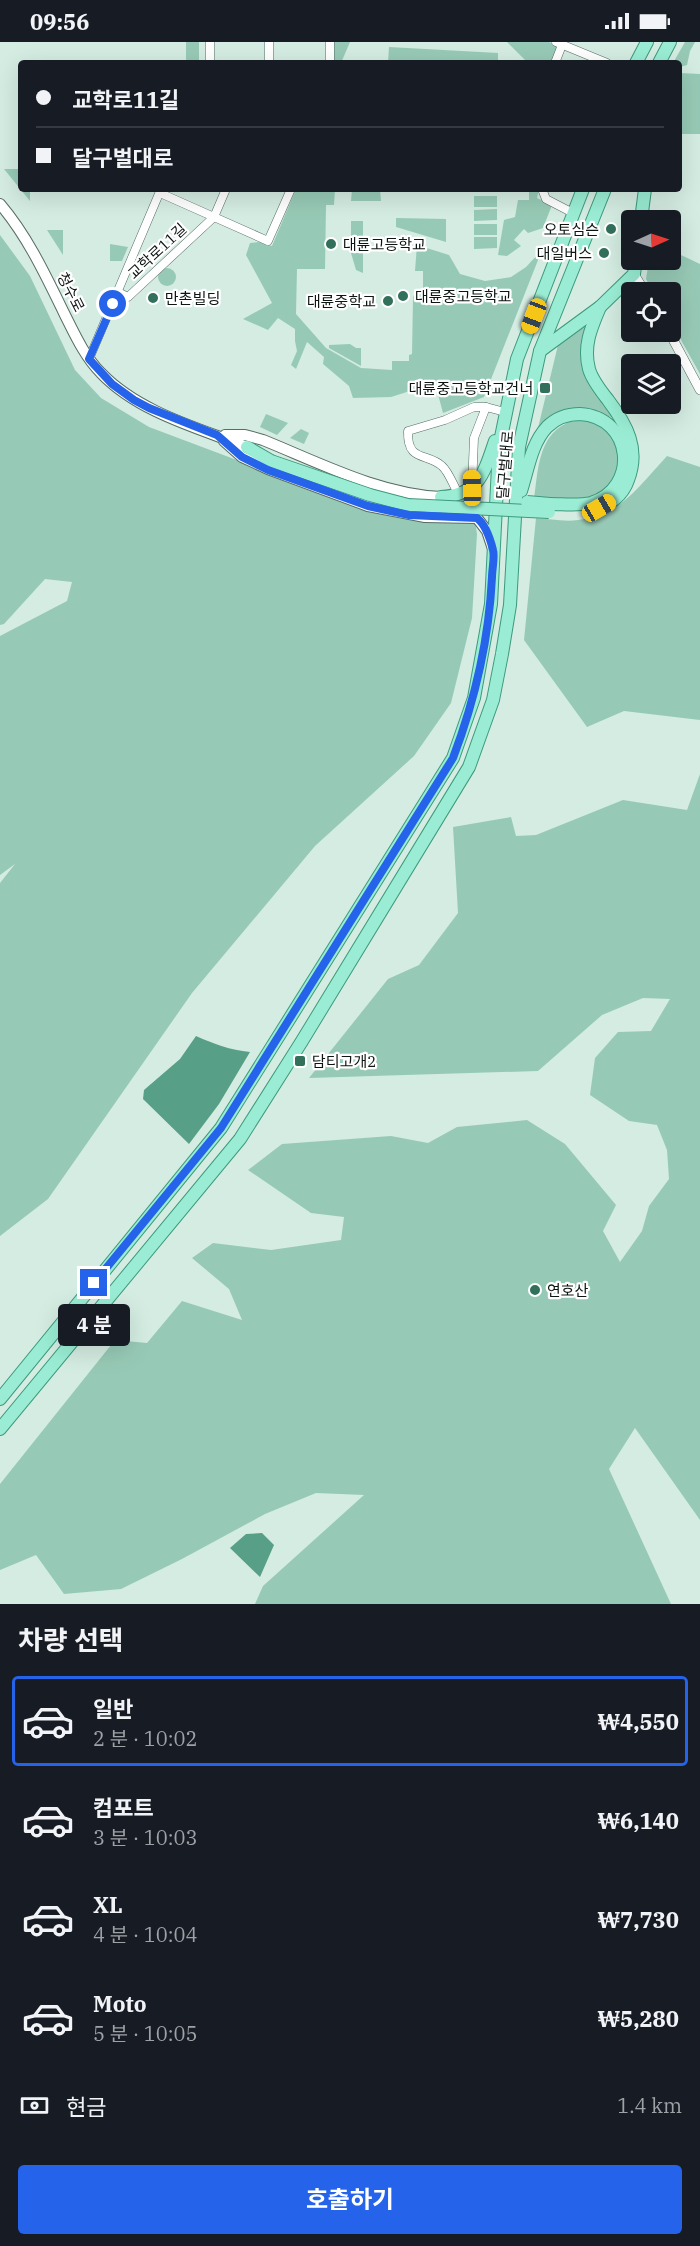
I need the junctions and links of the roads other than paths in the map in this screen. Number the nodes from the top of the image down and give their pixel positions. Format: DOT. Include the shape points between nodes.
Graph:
graph roads {
  1 [pos="210,42"];
  2 [pos="270,42"];
  3 [pos="330,42"];
  4 [pos="647,42"];
  5 [pos="670,42"];
  6 [pos="559,43"];
  7 [pos="210,60"];
  8 [pos="269,60"];
  9 [pos="330,60"];
  10 [pos="556,60"];
  11 [pos="600,60"];
  12 [pos="638,60"];
  13 [pos="661,60"];
  14 [pos="160,192"];
  15 [pos="162,192"];
  16 [pos="225,192"];
  17 [pos="290,192"];
  18 [pos="543,192"];
  19 [pos="582,192"];
  20 [pos="604,192"];
  21 [pos="645,192"];
  22 [pos="0,204"];
  23 [pos="642,210"];
  24 [pos="573,213"];
  25 [pos="214,217"];
  26 [pos="635,270"];
  27 [pos="634,274"];
  28 [pos="639,282"];
  29 [pos="118,292"];
  30 [pos="600,307"];
  31 [pos="674,342"];
  32 [pos="540,351"];
  33 [pos="89,359"];
  34 [pos="700,390"];
  35 [pos="486,407"];
  36 [pos="505,416"];
  37 [pos="217,435"];
  38 [pos="247,447"];
  39 [pos="271,461"];
  40 [pos="472,488"];
  41 [pos="459,495"];
  42 [pos="441,497"];
  43 [pos="549,508"];
  44 [pos="516,526"];
  45 [pos="494,551"];
  46 [pos="0,1400"];
  47 [pos="0,1429"];
  1 -- 7 [label="street"];
  2 -- 8 [label="street"];
  3 -- 9 [label="street"];
  4 -- 12 [label="main road"];
  5 -- 13 [label="main road"];
  6 -- 10 [label="street"];
  6 -- 11 [label="street"];
  14 -- 29 [label="street, 교학로11길"];
  15 -- 25 [label="street"];
  16 -- 25 [label="street"];
  17 -- 25 [label="street" via="268,241"];
  18 -- 24 [label="street" via="546,199"];
  19 -- 24 [label="main road, 달구벌대로"];
  20 -- 32 [label="main road, 달구벌대로"];
  21 -- 23 [label="main road"];
  22 -- 33 [label="main road, 청수로" via="33,252"];
  24 -- 36 [label="main road, 달구벌대로" via="517,359"];
  25 -- 29 [label="street, 교학로11길" via="128,297"];
  26 -- 27 [label="main road"];
  27 -- 28 [label="street"];
  27 -- 30 [label="main road"];
  29 -- 33 [label="street, 교학로11길"];
  30 -- 32 [label="main road"];
  30 -- 43 [label="main road" via="587,341 589,371 630,436 633,467 626,487 616,499 599,508 577,513"];
  31 -- 34 [label="street"];
  32 -- 44 [label="main road, 달구벌대로" via="519,447"];
  33 -- 37 [label="main road, 청수로" via="134,400"];
  35 -- 36 [label="street, 달구벌대로"];
  35 -- 40 [label="street, 달구벌대로" via="474,438"];
  35 -- 41 [label="street, 달구벌대로" via="474,407 408,432 411,449 442,465"];
  36 -- 40 [label="main road" via="486,469"];
  36 -- 45 [label="main road, 달구벌대로" via="497,474"];
  37 -- 38 [label="main road, 청수로"];
  37 -- 39 [label="main road" via="242,457"];
  37 -- 42 [label="main road, 청수로" via="245,435 384,488"];
  38 -- 39 [label="main road"];
  39 -- 43 [label="main road, bridge" via="410,497"];
  39 -- 45 [label="main road" via="368,506 425,517 477,518"];
  40 -- 41 [label="main road"];
  41 -- 42 [label="main road"];
  43 -- 44 [label="main road" via="589,503 601,499 616,486 625,454 618,434 604,420 575,414 563,416 546,428 535,445"];
  44 -- 47 [label="main road, 달구벌대로" via="510,605 499,673 469,767 240,1138"];
  45 -- 46 [label="main road, 달구벌대로" via="480,667 453,758 221,1128"];
}
